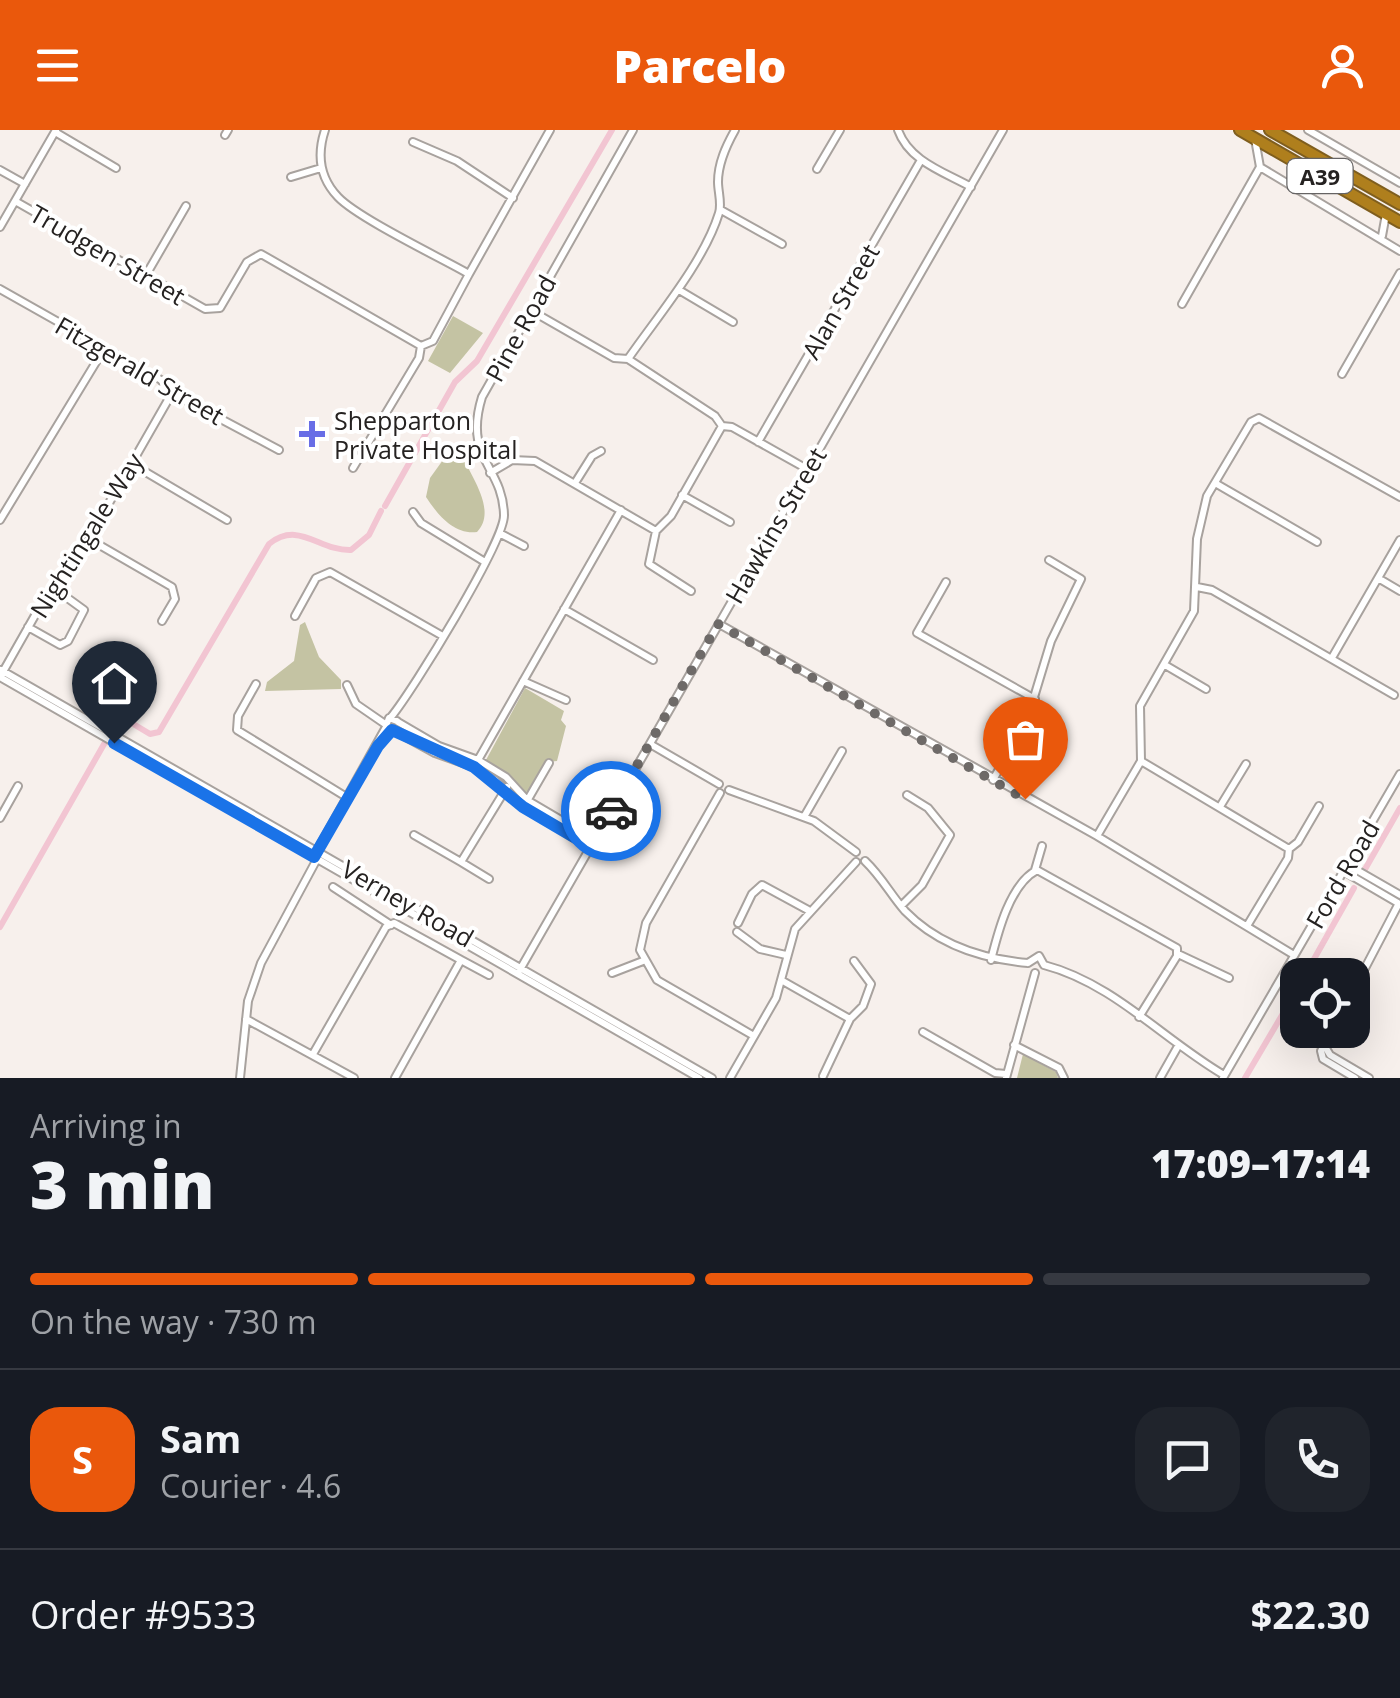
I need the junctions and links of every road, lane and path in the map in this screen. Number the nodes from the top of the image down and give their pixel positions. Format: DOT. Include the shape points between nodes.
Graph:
graph roads {
  1 [pos="325,130"];
  2 [pos="550,130"];
  3 [pos="633,130"];
  4 [pos="735,130"];
  5 [pos="840,130"];
  6 [pos="898,130"];
  7 [pos="1004,130"];
  8 [pos="1240,130"];
  9 [pos="1308,130"];
  10 [pos="55,131"];
  11 [pos="1276,131"];
  12 [pos="1255,139"];
  13 [pos="413,142"];
  14 [pos="1282,154"];
  15 [pos="921,160"];
  16 [pos="1260,167"];
  17 [pos="1371,167"];
  18 [pos="116,168"];
  19 [pos="321,168"];
  20 [pos="0,170"];
  21 [pos="816,170"];
  22 [pos="290,177"];
  23 [pos="1354,178"];
  24 [pos="1400,183"];
  25 [pos="25,184"];
  26 [pos="970,187"];
  27 [pos="513,198"];
  28 [pos="15,201"];
  29 [pos="1400,204"];
  30 [pos="186,206"];
  31 [pos="720,210"];
  32 [pos="1386,214"];
  33 [pos="1400,222"];
  34 [pos="0,227"];
  35 [pos="1382,236"];
  36 [pos="782,244"];
  37 [pos="1400,251"];
  38 [pos="1400,273"];
  39 [pos="469,274"];
  40 [pos="146,275"];
  41 [pos="0,289"];
  42 [pos="679,290"];
  43 [pos="1182,304"];
  44 [pos="530,310"];
  45 [pos="733,322"];
  46 [pos="421,346"];
  47 [pos="104,349"];
  48 [pos="628,359"];
  49 [pos="1342,374"];
  50 [pos="172,393"];
  51 [pos="722,426"];
  52 [pos="758,442"];
  53 [pos="280,450"];
  54 [pos="600,451"];
  55 [pos="132,464"];
  56 [pos="354,468"];
  57 [pos="808,470"];
  58 [pos="490,473"];
  59 [pos="575,483"];
  60 [pos="1215,483"];
  61 [pos="682,494"];
  62 [pos="1400,497"];
  63 [pos="620,510"];
  64 [pos="413,512"];
  65 [pos="0,520"];
  66 [pos="227,520"];
  67 [pos="730,522"];
  68 [pos="656,531"];
  69 [pos="500,534"];
  70 [pos="89,538"];
  71 [pos="1400,540"];
  72 [pos="1317,542"];
  73 [pos="524,546"];
  74 [pos="1049,560"];
  75 [pos="485,562"];
  76 [pos="1378,578"];
  77 [pos="946,582"];
  78 [pos="1197,587"];
  79 [pos="55,588"];
  80 [pos="691,591"];
  81 [pos="1400,591"];
  82 [pos="564,610"];
  83 [pos="295,616"];
  84 [pos="162,621"];
  85 [pos="718,624"];
  86 [pos="28,628"];
  87 [pos="441,635"];
  88 [pos="1333,656"];
  89 [pos="653,660"];
  90 [pos="1165,665"];
  91 [pos="1,672"];
  92 [pos="523,680"];
  93 [pos="256,684"];
  94 [pos="347,684"];
  95 [pos="1206,689"];
  96 [pos="1394,695"];
  97 [pos="1035,698"];
  98 [pos="566,700"];
  99 [pos="391,724"];
  100 [pos="650,744"];
  101 [pos="842,751"];
  102 [pos="1141,761"];
  103 [pos="476,764"];
  104 [pos="549,764"];
  105 [pos="1246,764"];
  106 [pos="1400,774"];
  107 [pos="992,780"];
  108 [pos="18,786"];
  109 [pos="509,786"];
  110 [pos="723,789"];
  111 [pos="908,795"];
  112 [pos="348,798"];
  113 [pos="525,804"];
  114 [pos="1221,806"];
  115 [pos="1318,806"];
  116 [pos="804,816"];
  117 [pos="0,818"];
  118 [pos="414,835"];
  119 [pos="1097,836"];
  120 [pos="593,843"];
  121 [pos="1042,846"];
  122 [pos="1289,849"];
  123 [pos="316,856"];
  124 [pos="461,862"];
  125 [pos="860,862"];
  126 [pos="1346,868"];
  127 [pos="1034,870"];
  128 [pos="490,879"];
  129 [pos="333,887"];
  130 [pos="1399,901"];
  131 [pos="901,906"];
  132 [pos="808,910"];
  133 [pos="1397,918"];
  134 [pos="391,925"];
  135 [pos="1248,926"];
  136 [pos="1178,954"];
  137 [pos="786,955"];
  138 [pos="1294,956"];
  139 [pos="461,960"];
  140 [pos="991,960"];
  141 [pos="643,961"];
  142 [pos="854,961"];
  143 [pos="1028,962"];
  144 [pos="1370,963"];
  145 [pos="1044,965"];
  146 [pos="520,970"];
  147 [pos="612,972"];
  148 [pos="1035,973"];
  149 [pos="489,976"];
  150 [pos="1229,978"];
  151 [pos="780,980"];
  152 [pos="1139,1017"];
  153 [pos="246,1019"];
  154 [pos="850,1019"];
  155 [pos="923,1032"];
  156 [pos="754,1036"];
  157 [pos="1014,1045"];
  158 [pos="1178,1048"];
  159 [pos="1324,1048"];
  160 [pos="1326,1048"];
  161 [pos="313,1054"];
  162 [pos="824,1076"];
  163 [pos="1006,1076"];
  164 [pos="1224,1077"];
  165 [pos="240,1078"];
  166 [pos="354,1078"];
  167 [pos="394,1078"];
  168 [pos="699,1078"];
  169 [pos="712,1078"];
  170 [pos="730,1078"];
  171 [pos="1064,1078"];
  172 [pos="1160,1078"];
  173 [pos="1354,1078"];
  174 [pos="1369,1078"];
  1 -- 19 [label="street"];
  2 -- 27 [label="street"];
  3 -- 44 [label="street, Pine Road"];
  4 -- 31 [label="street" via="718,178"];
  5 -- 21 [label="street"];
  6 -- 15 [label="street"];
  7 -- 26 [label="street, Hawkins Street"];
  8 -- 12 [label="highway, A39"];
  9 -- 17 [label="street"];
  10 -- 18 [label="street"];
  10 -- 25 [label="street"];
  11 -- 14 [label="highway"];
  11 -- 23 [label="highway, A39"];
  12 -- 14 [label="highway, A39"];
  12 -- 16 [label="street"];
  13 -- 27 [label="street"];
  14 -- 32 [label="highway, A39"];
  15 -- 26 [label="street"];
  15 -- 52 [label="street, Alan Street"];
  16 -- 35 [label="street"];
  16 -- 43 [label="street"];
  17 -- 23 [label="street"];
  17 -- 24 [label="street"];
  19 -- 22 [label="street"];
  19 -- 39 [label="street" via="340,199"];
  20 -- 25 [label="street"];
  23 -- 29 [label="highway, A39"];
  25 -- 28 [label="street"];
  26 -- 57 [label="street, Hawkins Street"];
  27 -- 39 [label="street"];
  28 -- 34 [label="street"];
  28 -- 40 [label="street, Trudgen Street"];
  30 -- 40 [label="street"];
  31 -- 36 [label="street"];
  31 -- 42 [label="street"];
  32 -- 33 [label="highway, A39"];
  32 -- 35 [label="street"];
  35 -- 37 [label="street"];
  38 -- 49 [label="street"];
  39 -- 46 [label="street" via="433,341"];
  40 -- 46 [label="street, Trudgen Street" via="214,310 250,258 261,254"];
  41 -- 47 [label="street, Fitzgerald Street"];
  42 -- 45 [label="street"];
  42 -- 48 [label="street"];
  44 -- 48 [label="street" via="614,358"];
  44 -- 58 [label="street, Pine Road" via="477,412 477,442"];
  46 -- 56 [label="street"];
  47 -- 50 [label="street, Fitzgerald Street"];
  47 -- 65 [label="street"];
  48 -- 51 [label="street"];
  50 -- 53 [label="street, Fitzgerald Street"];
  50 -- 55 [label="street, Nightingale Way"];
  51 -- 52 [label="street"];
  51 -- 61 [label="street"];
  52 -- 57 [label="street"];
  54 -- 59 [label="street"];
  55 -- 66 [label="street"];
  55 -- 70 [label="street, Nightingale Way"];
  57 -- 85 [label="street, Hawkins Street"];
  58 -- 59 [label="street" via="524,459"];
  58 -- 69 [label="street, Pine Road" via="504,510"];
  59 -- 63 [label="street"];
  60 -- 62 [label="street" via="1259,418"];
  60 -- 72 [label="street"];
  60 -- 78 [label="street" via="1197,538"];
  61 -- 67 [label="street"];
  61 -- 68 [label="street"];
  63 -- 68 [label="street"];
  63 -- 82 [label="street"];
  64 -- 75 [label="street"];
  68 -- 80 [label="street" via="649,564"];
  69 -- 73 [label="street"];
  69 -- 75 [label="street"];
  70 -- 79 [label="street, Nightingale Way"];
  70 -- 84 [label="street" via="172,587 174,599"];
  71 -- 76 [label="street"];
  74 -- 97 [label="street" via="1081,580 1051,641"];
  75 -- 87 [label="street"];
  76 -- 81 [label="street"];
  76 -- 88 [label="street"];
  77 -- 97 [label="street" via="917,633"];
  78 -- 88 [label="street"];
  78 -- 90 [label="street" via="1194,611"];
  79 -- 86 [label="street, Nightingale Way"];
  79 -- 86 [label="street" via="84,610 68,642 60,645"];
  82 -- 89 [label="street"];
  82 -- 92 [label="street"];
  83 -- 87 [label="street" via="316,578 332,572"];
  85 -- 100 [label="street, Hawkins Street"];
  85 -- 107 [label="street"];
  86 -- 91 [label="street, Nightingale Way"];
  87 -- 99 [label="street"];
  88 -- 96 [label="street"];
  90 -- 95 [label="street"];
  90 -- 102 [label="street" via="1138,712"];
  91 -- 123 [label="street, Verney Road"];
  92 -- 98 [label="street"];
  92 -- 103 [label="street"];
  93 -- 112 [label="street" via="237,730"];
  94 -- 99 [label="street" via="356,704"];
  97 -- 107 [label="street"];
  99 -- 103 [label="street" via="435,753"];
  99 -- 112 [label="street"];
  100 -- 110 [label="street"];
  100 -- 120 [label="street, Hawkins Street"];
  101 -- 116 [label="street"];
  102 -- 114 [label="street"];
  102 -- 119 [label="street"];
  103 -- 109 [label="street"];
  104 -- 113 [label="street"];
  105 -- 114 [label="street"];
  106 -- 126 [label="street, Ford Road"];
  107 -- 119 [label="street"];
  108 -- 117 [label="street"];
  109 -- 113 [label="street"];
  109 -- 124 [label="street"];
  110 -- 116 [label="street"];
  110 -- 141 [label="street" via="646,923"];
  111 -- 131 [label="street" via="950,835 922,885"];
  112 -- 123 [label="street"];
  113 -- 120 [label="street"];
  114 -- 122 [label="street"];
  115 -- 122 [label="street"];
  116 -- 125 [label="street" via="856,852"];
  118 -- 124 [label="street"];
  119 -- 135 [label="street"];
  120 -- 146 [label="street, Hawkins Street"];
  121 -- 127 [label="street"];
  122 -- 135 [label="street"];
  123 -- 146 [label="street, Verney Road"];
  123 -- 153 [label="street" via="262,963"];
  124 -- 128 [label="street"];
  125 -- 131 [label="street"];
  125 -- 132 [label="street"];
  126 -- 130 [label="street"];
  126 -- 138 [label="street, Ford Road"];
  127 -- 136 [label="street" via="1175,946"];
  127 -- 140 [label="street" via="1001,923"];
  129 -- 134 [label="street"];
  130 -- 133 [label="street"];
  131 -- 140 [label="street" via="938,936"];
  132 -- 137 [label="street"];
  132 -- 137 [label="street" via="762,885 754,890 738,927 760,949"];
  133 -- 144 [label="street"];
  134 -- 139 [label="street"];
  134 -- 161 [label="street"];
  135 -- 138 [label="street"];
  136 -- 150 [label="street"];
  136 -- 152 [label="street"];
  137 -- 151 [label="street"];
  138 -- 164 [label="street, Ford Road"];
  139 -- 149 [label="street"];
  139 -- 167 [label="street"];
  140 -- 143 [label="street"];
  141 -- 147 [label="street"];
  141 -- 156 [label="street" via="656,980"];
  142 -- 154 [label="street" via="871,984"];
  143 -- 145 [label="street" via="1039,956"];
  143 -- 148 [label="street"];
  145 -- 148 [label="street"];
  145 -- 152 [label="street" via="1096,984"];
  146 -- 168 [label="street, Verney Road"];
  146 -- 169 [label="street, Verney Road"];
  148 -- 157 [label="street"];
  151 -- 154 [label="street"];
  151 -- 156 [label="street"];
  152 -- 158 [label="street"];
  153 -- 161 [label="street"];
  153 -- 165 [label="street"];
  154 -- 162 [label="street"];
  155 -- 163 [label="street"];
  156 -- 170 [label="street"];
  157 -- 163 [label="street"];
  157 -- 171 [label="street" via="1059,1068"];
  158 -- 164 [label="street"];
  158 -- 172 [label="street"];
  159 -- 173 [label="street" via="1323,1059"];
  160 -- 174 [label="street"];
  161 -- 166 [label="street"];
}
